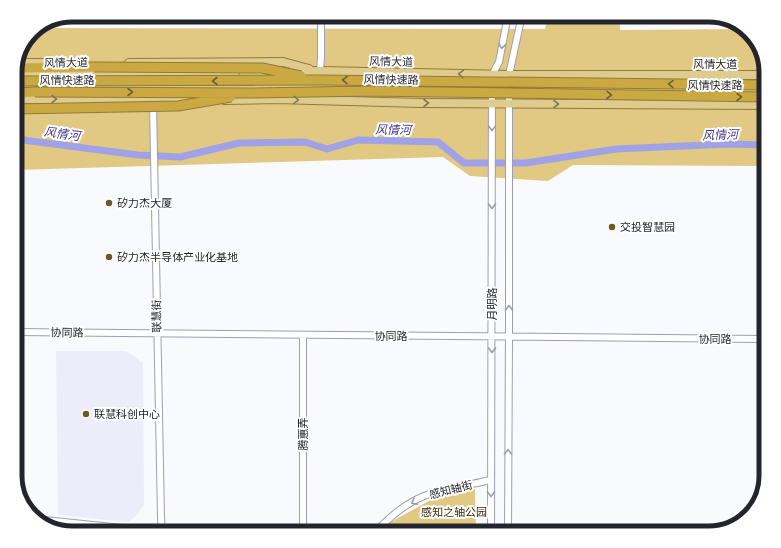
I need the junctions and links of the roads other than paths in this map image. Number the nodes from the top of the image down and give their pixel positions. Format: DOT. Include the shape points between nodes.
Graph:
graph roads {
  1 [pos="321,22"];
  2 [pos="507,22"];
  3 [pos="520,22"];
  4 [pos="23,63"];
  5 [pos="22,68"];
  6 [pos="22,75"];
  7 [pos="492,75"];
  8 [pos="509,75"];
  9 [pos="759,75"];
  10 [pos="320,76"];
  11 [pos="22,81"];
  12 [pos="759,84"];
  13 [pos="22,93"];
  14 [pos="252,93"];
  15 [pos="759,97"];
  16 [pos="22,99"];
  17 [pos="153,100"];
  18 [pos="493,103"];
  19 [pos="509,103"];
  20 [pos="759,106"];
  21 [pos="22,109"];
  22 [pos="22,332"];
  23 [pos="158,334"];
  24 [pos="303,335"];
  25 [pos="492,336"];
  26 [pos="509,338"];
  27 [pos="759,339"];
  28 [pos="491,480"];
  29 [pos="49,521"];
  30 [pos="98,526"];
  31 [pos="162,526"];
  32 [pos="303,526"];
  33 [pos="381,526"];
  34 [pos="491,526"];
  35 [pos="508,526"];
  1 -- 10 [label="street"];
  2 -- 7 [label="street, one-way" via="499,62"];
  3 -- 8 [label="street, 月明路"];
  4 -- 10 [label="main road" via="283,62"];
  5 -- 10 [label="highway, bridge" via="262,68"];
  6 -- 10 [label="main road, 风情大道"];
  7 -- 8 [label="main road, 风情大道"];
  7 -- 10 [label="main road, 风情大道, one-way"];
  7 -- 18 [label="street, 月明路"];
  8 -- 9 [label="main road, 风情大道"];
  8 -- 19 [label="street, 月明路"];
  10 -- 11 [label="highway, 风情快速路, one-way, bridge"];
  12 -- 10 [label="highway, 风情快速路, one-way, bridge"];
  13 -- 14 [label="highway, 风情快速路, one-way, bridge"];
  14 -- 15 [label="highway, 风情快速路, one-way, bridge" via="370,91"];
  14 -- 21 [label="highway, bridge" via="178,106"];
  16 -- 17 [label="main road, one-way"];
  17 -- 18 [label="main road, one-way" via="277,99"];
  17 -- 23 [label="street, 联慧街"];
  18 -- 19 [label="main road"];
  18 -- 25 [label="street, 月明路, one-way"];
  19 -- 20 [label="main road, one-way"];
  26 -- 19 [label="street, 月明路, one-way"];
  22 -- 23 [label="street, 协同路"];
  23 -- 24 [label="street, 协同路"];
  23 -- 31 [label="street, 联慧街"];
  24 -- 25 [label="street, 协同路"];
  24 -- 32 [label="street, 腾蕙弄"];
  25 -- 26 [label="street, 协同路"];
  25 -- 28 [label="street, 月明路, one-way"];
  26 -- 27 [label="street, 协同路"];
  35 -- 26 [label="street, 月明路, one-way"];
  28 -- 33 [label="street, 感知轴街, one-way" via="424,496 400,510"];
  28 -- 34 [label="street, 月明路, one-way"];
  29 -- 30 [label="street"];
}
